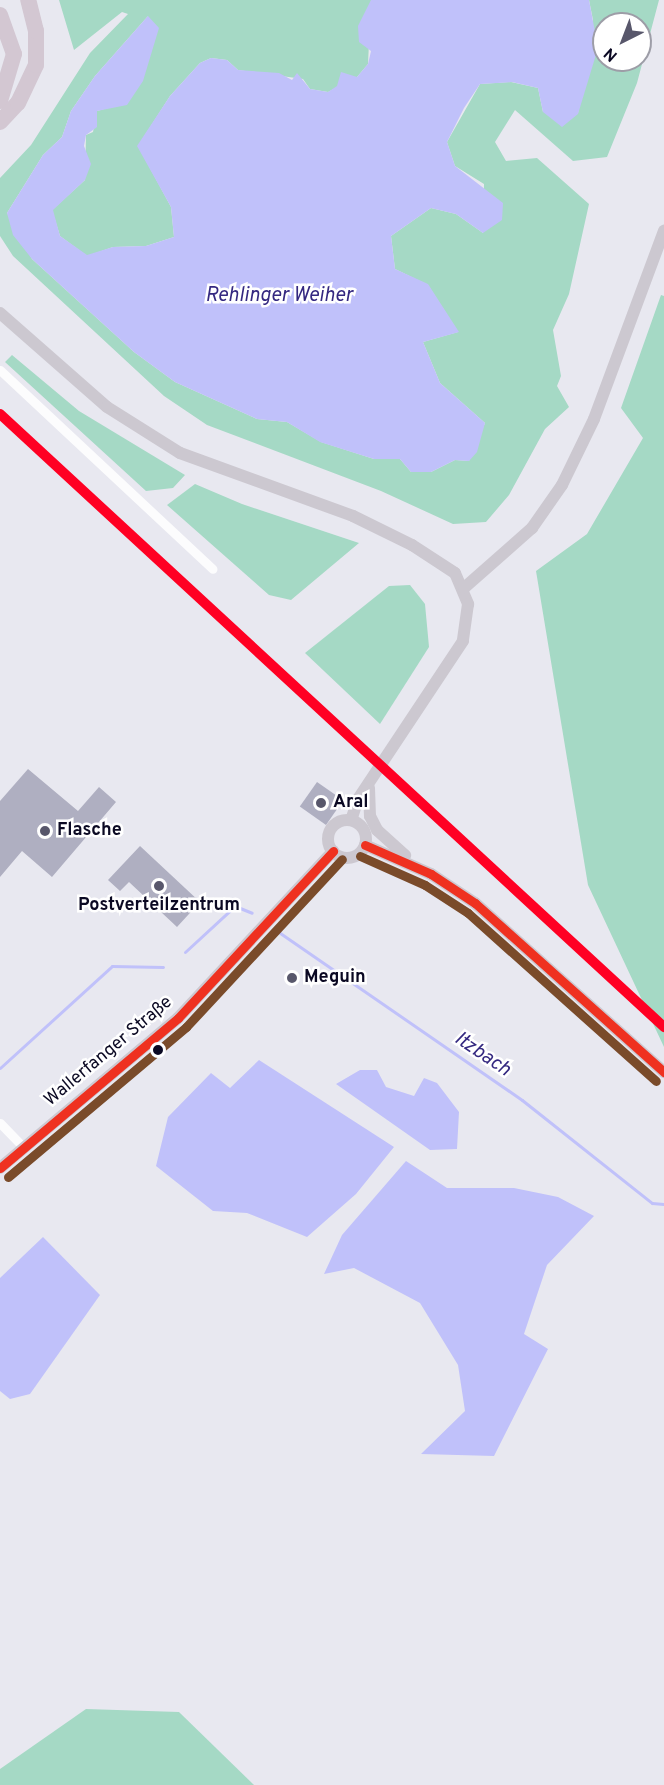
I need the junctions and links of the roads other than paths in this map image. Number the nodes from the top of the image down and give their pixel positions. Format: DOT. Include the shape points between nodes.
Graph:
graph roads {
  1 [pos="28,0"];
  2 [pos="0,15"];
  3 [pos="0,101"];
  4 [pos="0,122"];
  5 [pos="664,231"];
  6 [pos="0,313"];
  7 [pos="0,370"];
  8 [pos="213,569"];
  9 [pos="464,588"];
  10 [pos="375,776"];
  11 [pos="351,820"];
  12 [pos="365,845"];
  13 [pos="333,852"];
  14 [pos="424,870"];
  15 [pos="664,1072"];
  16 [pos="0,1123"];
  17 [pos="24,1148"];
  18 [pos="0,1168"];
  1 -- 4 [label="highway" via="36,31 36,65 18,103"];
  2 -- 3 [label="highway" via="14,54"];
  5 -- 9 [label="main road" via="594,419 562,485 532,528"];
  6 -- 9 [label="main road" via="132,425 232,476 352,516 412,545 455,573"];
  7 -- 8 [label="street"];
  9 -- 10 [label="main road" via="468,604 463,641"];
  10 -- 11 [label="main road" via="358,799"];
  10 -- 14 [label="main road" via="368,793 370,816 389,842"];
  11 -- 12 [label="main road" via="362,827"];
  11 -- 13 [label="main road" via="338,822 329,832"];
  12 -- 13 [label="main road" via="351,857"];
  12 -- 14 [label="main road"];
  13 -- 17 [label="main road, Wallerfanger Straße" via="205,992"];
  14 -- 15 [label="main road" via="506,928"];
  16 -- 17 [label="street"];
  17 -- 18 [label="main road, Wallerfanger Straße"];
}
